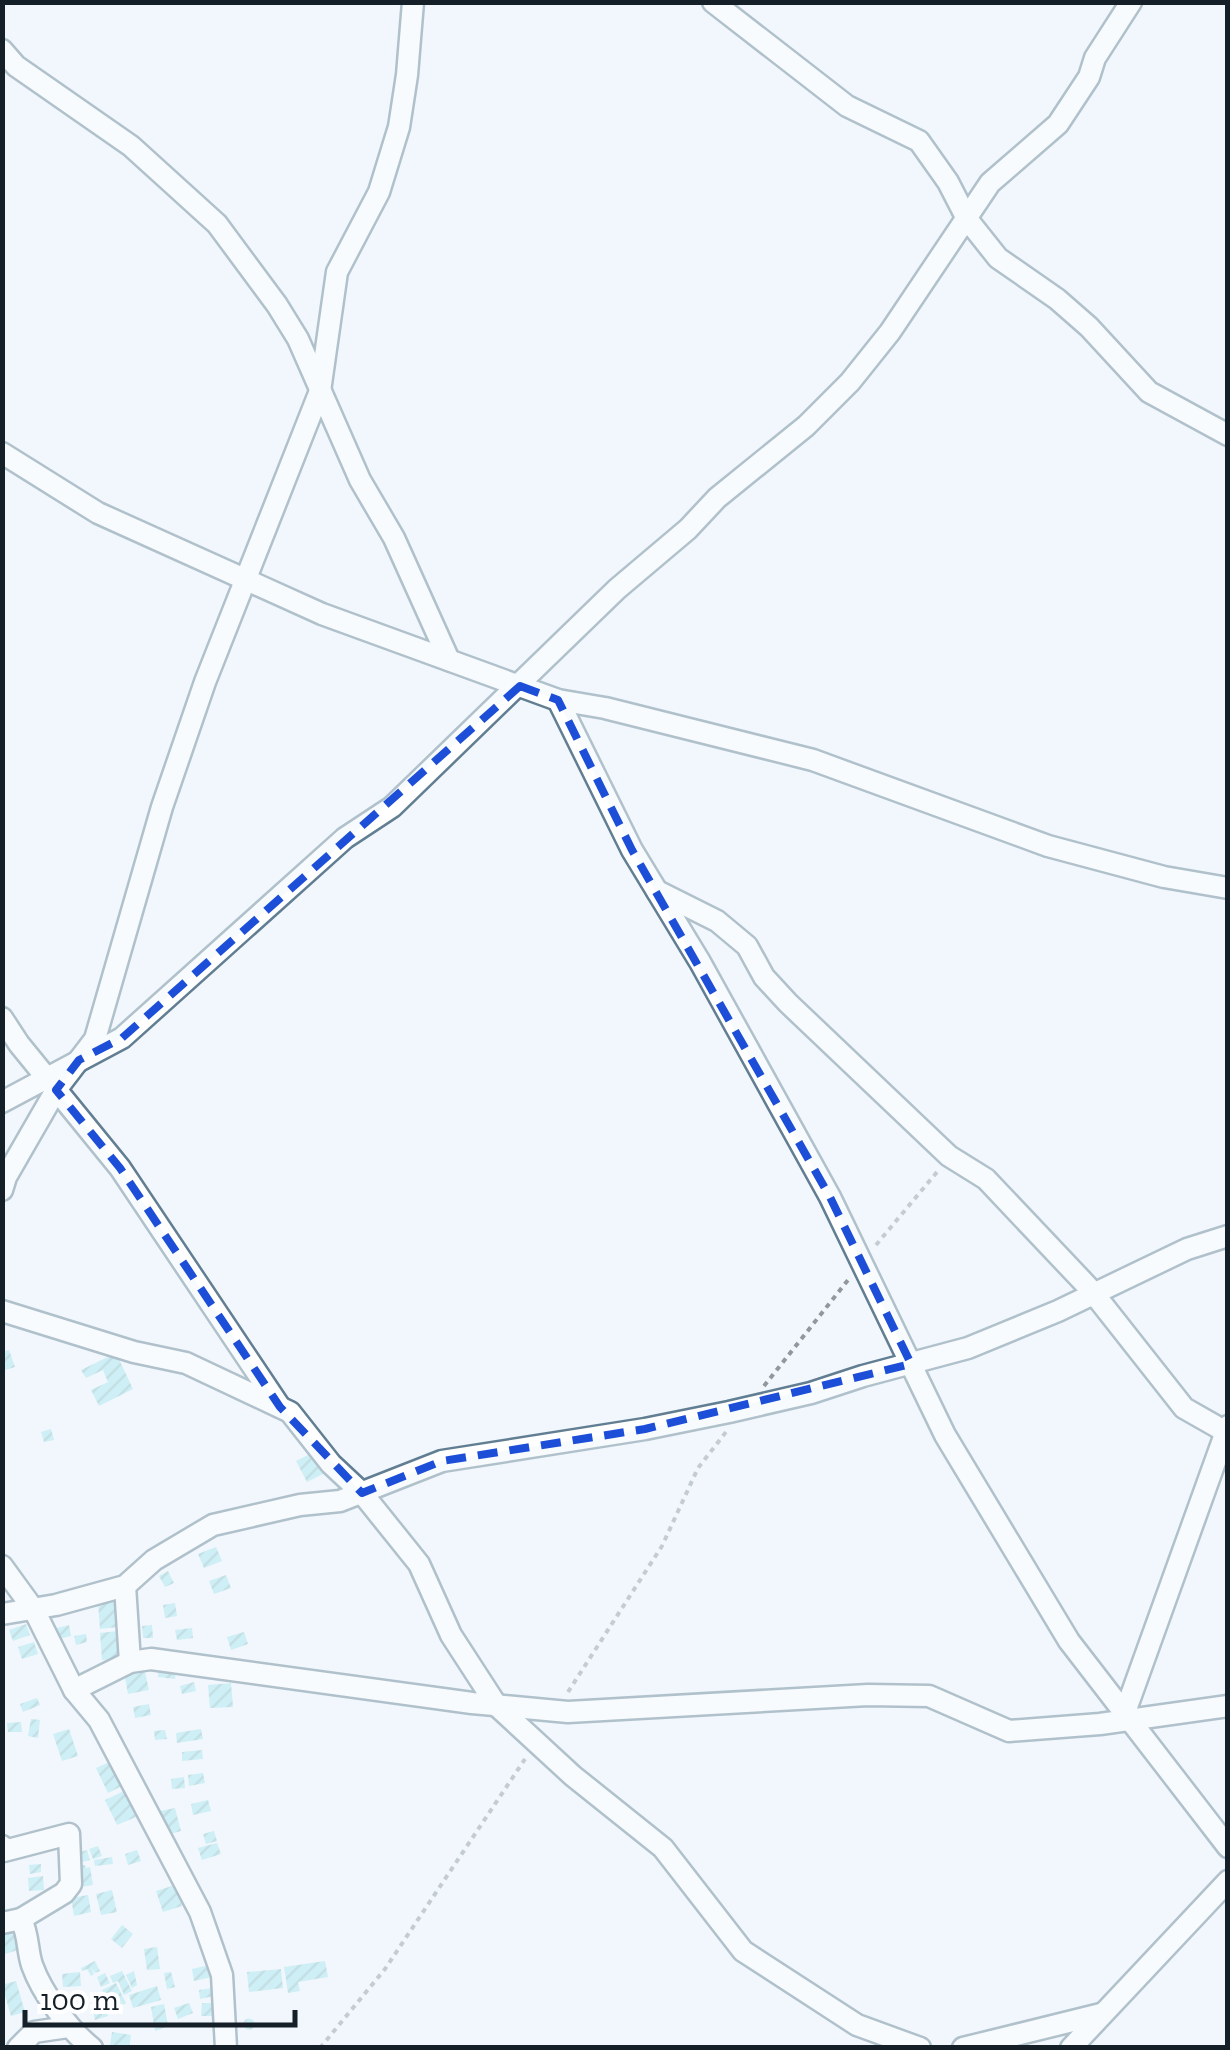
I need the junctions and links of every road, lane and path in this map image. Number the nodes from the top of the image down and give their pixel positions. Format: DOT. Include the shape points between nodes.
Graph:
graph roads {
  1 [pos="413,2"];
  2 [pos="713,2"];
  3 [pos="1131,2"];
  4 [pos="2,50"];
  5 [pos="967,219"];
  6 [pos="320,391"];
  7 [pos="1228,436"];
  8 [pos="2,453"];
  9 [pos="246,580"];
  10 [pos="449,660"];
  11 [pos="520,686"];
  12 [pos="558,700"];
  13 [pos="1228,888"];
  14 [pos="656,890"];
  15 [pos="2,1018"];
  16 [pos="79,1060"];
  17 [pos="51,1084"];
  18 [pos="2,1102"];
  19 [pos="949,1156"];
  20 [pos="2,1190"];
  21 [pos="1228,1234"];
  22 [pos="863,1262"];
  23 [pos="1093,1294"];
  24 [pos="2,1311"];
  25 [pos="911,1364"];
  26 [pos="280,1407"];
  27 [pos="746,1408"];
  28 [pos="1227,1430"];
  29 [pos="362,1493"];
  30 [pos="2,1566"];
  31 [pos="126,1586"];
  32 [pos="34,1610"];
  33 [pos="2,1614"];
  34 [pos="130,1662"];
  35 [pos="74,1690"];
  36 [pos="497,1706"];
  37 [pos="1228,1706"];
  38 [pos="556,1711"];
  39 [pos="1126,1718"];
  40 [pos="536,1742"];
  41 [pos="2,1846"];
  42 [pos="1228,1847"];
  43 [pos="1228,1881"];
  44 [pos="12,1921"];
  45 [pos="1101,2014"];
  46 [pos="68,2027"];
  47 [pos="18,2048"];
  48 [pos="92,2048"];
  49 [pos="226,2048"];
  50 [pos="320,2048"];
  51 [pos="920,2048"];
  52 [pos="964,2048"];
  53 [pos="1071,2048"];
  1 -- 6 [label="street" via="399,127 379,192 337,272"];
  2 -- 5 [label="street" via="847,106 919,141"];
  3 -- 5 [label="street" via="1058,124 990,183"];
  4 -- 6 [label="street" via="131,146 217,224 277,305"];
  5 -- 7 [label="street" via="998,258 1089,326 1149,392"];
  5 -- 11 [label="street" via="850,382"];
  6 -- 9 [label="street"];
  6 -- 10 [label="street"];
  8 -- 9 [label="street" via="98,514"];
  9 -- 10 [label="street"];
  9 -- 16 [label="street" via="162,807 95,1039"];
  10 -- 11 [label="street"];
  11 -- 12 [label="street"];
  11 -- 16 [label="street" via="392,807 345,838 122,1038"];
  12 -- 13 [label="street" via="813,760 1048,846"];
  12 -- 14 [label="street"];
  14 -- 19 [label="street" via="717,921 747,946 788,1003"];
  14 -- 22 [label="street"];
  15 -- 17 [label="street"];
  16 -- 17 [label="street"];
  17 -- 18 [label="street"];
  17 -- 20 [label="street"];
  17 -- 26 [label="street" via="120,1168"];
  19 -- 22 [label="path"];
  19 -- 23 [label="street" via="986,1179"];
  21 -- 23 [label="street"];
  22 -- 25 [label="street"];
  22 -- 27 [label="path"];
  23 -- 25 [label="street" via="968,1348"];
  23 -- 28 [label="street" via="1184,1408"];
  24 -- 26 [label="street" via="186,1363"];
  25 -- 27 [label="street"];
  25 -- 39 [label="street" via="945,1435 1050,1610"];
  26 -- 29 [label="street"];
  27 -- 29 [label="street" via="442,1460"];
  27 -- 38 [label="path" via="698,1468 662,1546"];
  28 -- 39 [label="street"];
  29 -- 31 [label="street" via="213,1525 154,1560"];
  29 -- 36 [label="street" via="419,1564 451,1636"];
  30 -- 32 [label="street"];
  31 -- 32 [label="street"];
  31 -- 34 [label="street"];
  32 -- 33 [label="street"];
  32 -- 35 [label="street"];
  34 -- 35 [label="street"];
  34 -- 36 [label="street" via="151,1659"];
  35 -- 49 [label="street" via="99,1720 200,1912 222,1975"];
  36 -- 38 [label="street"];
  36 -- 40 [label="street"];
  37 -- 39 [label="street"];
  38 -- 39 [label="street" via="868,1695 928,1696 1009,1731"];
  39 -- 42 [label="street"];
  40 -- 50 [label="path" via="384,1968"];
  40 -- 51 [label="street" via="663,1848 742,1951 856,2026"];
  41 -- 44 [label="street" via="69,1834 72,1884"];
  43 -- 45 [label="street"];
  44 -- 46 [label="street" via="30,1938 32,1965"];
  45 -- 52 [label="street"];
  45 -- 53 [label="street"];
  46 -- 47 [label="street" via="34,2032"];
  46 -- 48 [label="street"];
}
